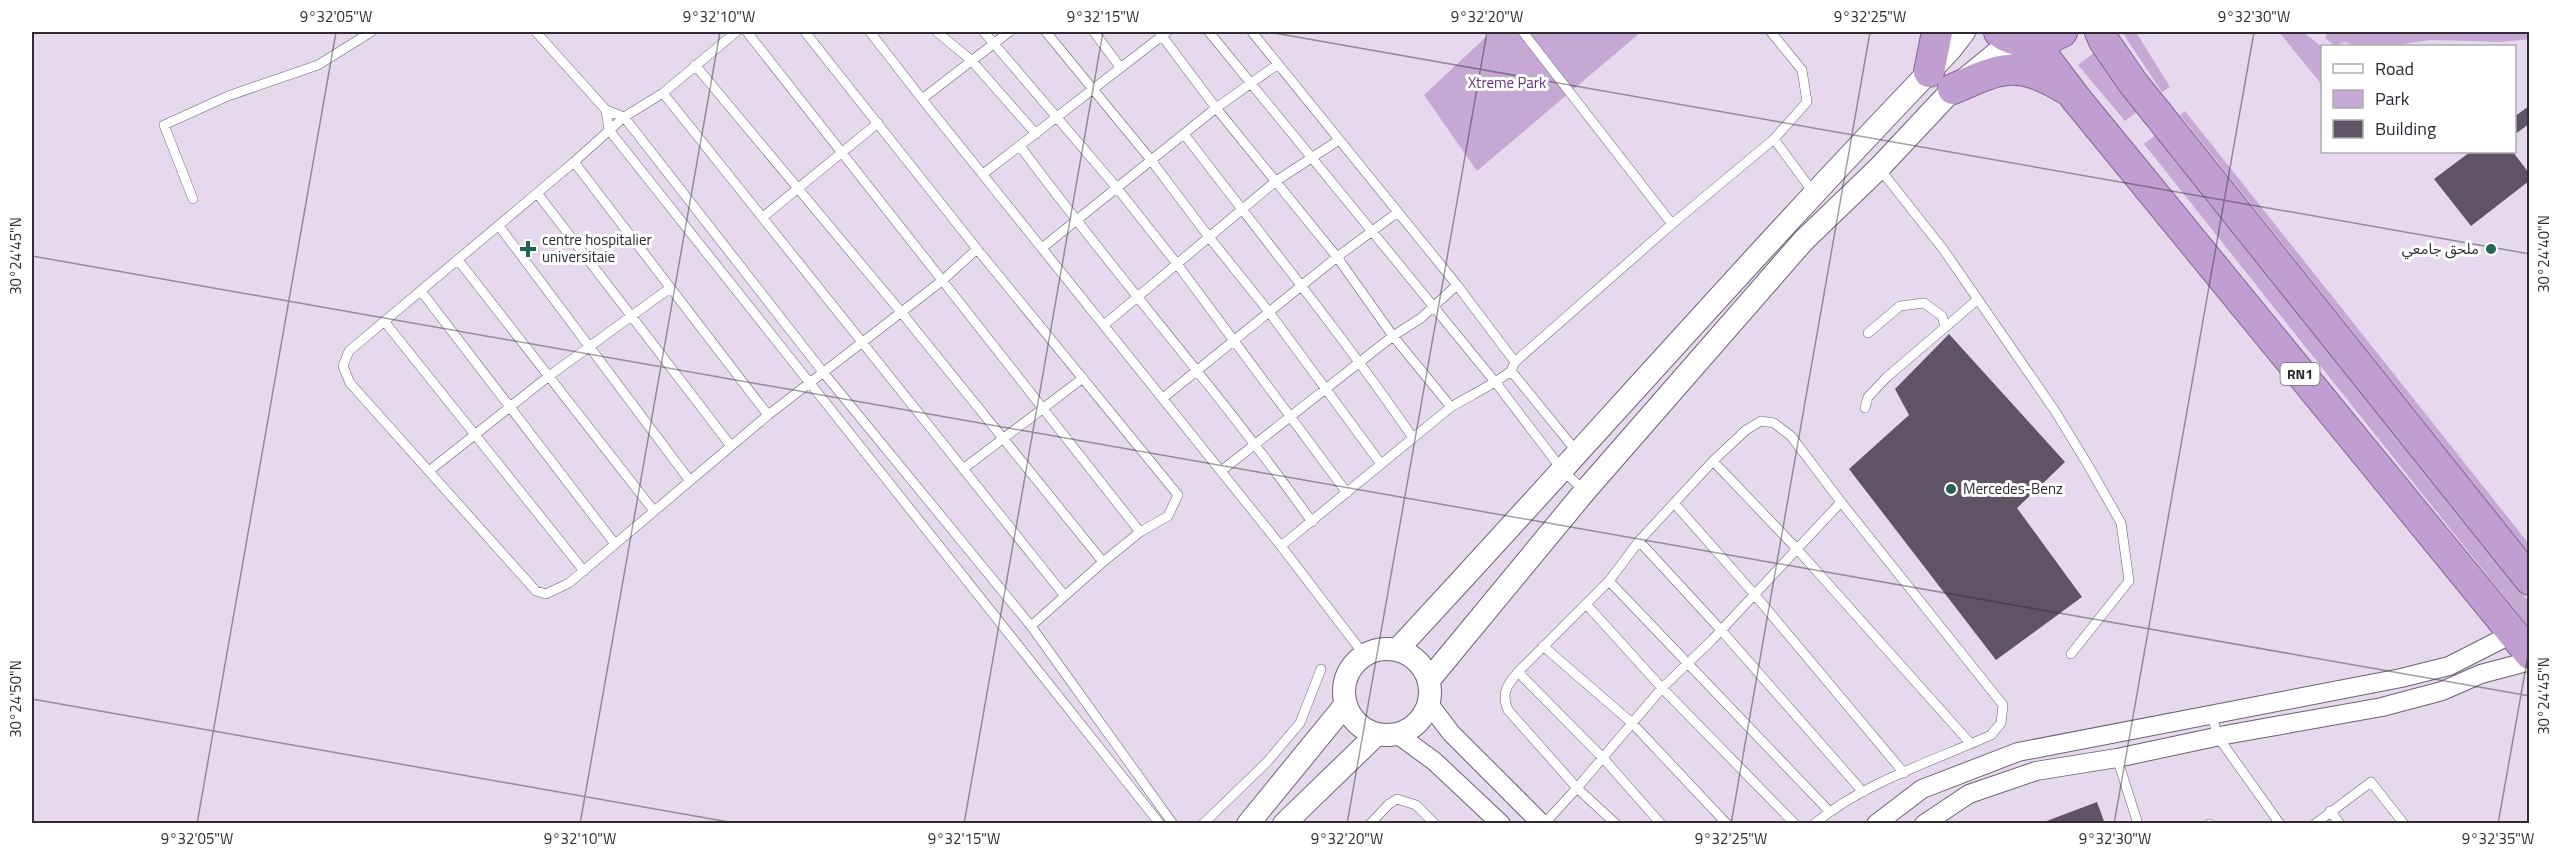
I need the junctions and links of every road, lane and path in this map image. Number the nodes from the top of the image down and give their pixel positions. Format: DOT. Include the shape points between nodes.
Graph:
graph roads {
  1 [pos="371,32"];
  2 [pos="536,32"];
  3 [pos="736,32"];
  4 [pos="747,32"];
  5 [pos="805,32"];
  6 [pos="870,32"];
  7 [pos="937,32"];
  8 [pos="984,32"];
  9 [pos="1009,32"];
  10 [pos="1046,32"];
  11 [pos="1094,32"];
  12 [pos="1209,32"];
  13 [pos="1252,32"];
  14 [pos="1523,32"];
  15 [pos="1771,32"];
  16 [pos="1937,32"];
  17 [pos="1964,32"];
  18 [pos="2100,32"];
  19 [pos="1163,33"];
  20 [pos="2028,36"];
  21 [pos="994,44"];
  22 [pos="971,60"];
  23 [pos="1278,64"];
  24 [pos="695,65"];
  25 [pos="1120,67"];
  26 [pos="1929,72"];
  27 [pos="1252,84"];
  28 [pos="1092,88"];
  29 [pos="1953,89"];
  30 [pos="2071,92"];
  31 [pos="663,93"];
  32 [pos="922,99"];
  33 [pos="1216,108"];
  34 [pos="606,110"];
  35 [pos="624,117"];
  36 [pos="1057,118"];
  37 [pos="878,123"];
  38 [pos="609,130"];
  39 [pos="1036,134"];
  40 [pos="1184,134"];
  41 [pos="1774,139"];
  42 [pos="1339,140"];
  43 [pos="1020,146"];
  44 [pos="841,151"];
  45 [pos="1312,156"];
  46 [pos="1151,160"];
  47 [pos="574,162"];
  48 [pos="1879,168"];
  49 [pos="983,174"];
  50 [pos="1276,181"];
  51 [pos="798,188"];
  52 [pos="1117,188"];
  53 [pos="1813,192"];
  54 [pos="537,194"];
  55 [pos="193,199"];
  56 [pos="1242,210"];
  57 [pos="1398,212"];
  58 [pos="763,217"];
  59 [pos="1075,222"];
  60 [pos="1672,224"];
  61 [pos="499,226"];
  62 [pos="1372,231"];
  63 [pos="1209,237"];
  64 [pos="1042,248"];
  65 [pos="977,249"];
  66 [pos="1337,256"];
  67 [pos="458,260"];
  68 [pos="1177,264"];
  69 [pos="943,280"];
  70 [pos="1303,285"];
  71 [pos="1457,285"];
  72 [pos="670,288"];
  73 [pos="421,291"];
  74 [pos="1138,296"];
  75 [pos="1977,300"];
  76 [pos="1433,307"];
  77 [pos="901,312"];
  78 [pos="1269,312"];
  79 [pos="631,316"];
  80 [pos="384,321"];
  81 [pos="1104,325"];
  82 [pos="1945,327"];
  83 [pos="1868,333"];
  84 [pos="1393,336"];
  85 [pos="1233,341"];
  86 [pos="863,343"];
  87 [pos="590,348"];
  88 [pos="1361,362"];
  89 [pos="1513,366"];
  90 [pos="1196,371"];
  91 [pos="823,372"];
  92 [pos="549,376"];
  93 [pos="1083,378"];
  94 [pos="810,382"];
  95 [pos="1496,383"];
  96 [pos="1326,389"];
  97 [pos="1163,398"];
  98 [pos="510,407"];
  99 [pos="1451,407"];
  100 [pos="1042,408"];
  101 [pos="1865,408"];
  102 [pos="768,416"];
  103 [pos="1290,418"];
  104 [pos="476,436"];
  105 [pos="1413,438"];
  106 [pos="1003,439"];
  107 [pos="1255,445"];
  108 [pos="731,446"];
  109 [pos="1713,462"];
  110 [pos="1571,463"];
  111 [pos="1381,464"];
  112 [pos="963,469"];
  113 [pos="429,471"];
  114 [pos="1221,471"];
  115 [pos="690,481"];
  116 [pos="1585,491"];
  117 [pos="1347,493"];
  118 [pos="1674,502"];
  119 [pos="1841,502"];
  120 [pos="654,511"];
  121 [pos="1312,522"];
  122 [pos="1140,532"];
  123 [pos="1639,541"];
  124 [pos="615,544"];
  125 [pos="1281,546"];
  126 [pos="1797,549"];
  127 [pos="1103,561"];
  128 [pos="584,571"];
  129 [pos="2529,580"];
  130 [pos="1608,581"];
  131 [pos="1064,595"];
  132 [pos="1755,595"];
  133 [pos="1586,604"];
  134 [pos="1031,626"];
  135 [pos="1721,630"];
  136 [pos="2521,644"];
  137 [pos="1543,646"];
  138 [pos="1397,650"];
  139 [pos="2071,654"];
  140 [pos="1365,656"];
  141 [pos="2529,662"];
  142 [pos="1689,664"];
  143 [pos="1321,669"];
  144 [pos="1518,672"];
  145 [pos="1429,680"];
  146 [pos="1662,688"];
  147 [pos="1346,704"];
  148 [pos="1428,704"];
  149 [pos="2212,716"];
  150 [pos="1632,723"];
  151 [pos="1387,734"];
  152 [pos="2218,737"];
  153 [pos="1971,744"];
  154 [pos="1603,758"];
  155 [pos="2117,759"];
  156 [pos="1904,773"];
  157 [pos="1145,785"];
  158 [pos="1577,788"];
  159 [pos="1863,792"];
  160 [pos="1135,793"];
  161 [pos="1829,811"];
  162 [pos="2330,812"];
  163 [pos="1160,824"];
  164 [pos="1173,824"];
  165 [pos="1203,824"];
  166 [pos="1248,824"];
  167 [pos="1284,824"];
  168 [pos="1370,824"];
  169 [pos="1435,824"];
  170 [pos="1501,824"];
  171 [pos="1543,824"];
  172 [pos="1616,824"];
  173 [pos="1660,824"];
  174 [pos="1727,824"];
  175 [pos="1795,824"];
  176 [pos="1814,824"];
  177 [pos="1876,824"];
  178 [pos="1924,824"];
  179 [pos="2138,824"];
  180 [pos="2280,824"];
  181 [pos="2315,824"];
  182 [pos="2340,824"];
  183 [pos="2404,824"];
  1 -- 55 [label="lane" via="318,65 228,96 164,125"];
  2 -- 34 [label="lane"];
  3 -- 24 [label="lane"];
  4 -- 44 [label="lane"];
  5 -- 37 [label="lane"];
  6 -- 32 [label="lane"];
  7 -- 22 [label="lane"];
  8 -- 21 [label="lane"];
  9 -- 21 [label="lane"];
  10 -- 28 [label="lane"];
  11 -- 25 [label="lane"];
  12 -- 27 [label="lane"];
  13 -- 23 [label="lane"];
  14 -- 60 [label="lane"];
  15 -- 41 [label="lane" via="1802,70 1807,102"];
  16 -- 26 [label="highway"];
  17 -- 26 [label="street"];
  18 -- 129 [label="highway" via="2133,83"];
  19 -- 25 [label="lane"];
  19 -- 33 [label="lane"];
  20 -- 29 [label="street"];
  20 -- 30 [label="highway, RN1"];
  21 -- 22 [label="lane"];
  21 -- 36 [label="lane"];
  22 -- 32 [label="lane"];
  22 -- 39 [label="lane"];
  23 -- 27 [label="lane"];
  23 -- 42 [label="lane"];
  24 -- 31 [label="lane"];
  24 -- 51 [label="lane"];
  25 -- 28 [label="lane"];
  26 -- 53 [label="street"];
  27 -- 33 [label="lane"];
  27 -- 45 [label="lane"];
  28 -- 36 [label="lane"];
  28 -- 46 [label="lane"];
  29 -- 30 [label="highway" via="1981,76 2024,69"];
  29 -- 48 [label="street"];
  30 -- 136 [label="highway, RN1"];
  31 -- 35 [label="lane"];
  31 -- 58 [label="lane"];
  32 -- 49 [label="lane"];
  33 -- 40 [label="lane"];
  33 -- 50 [label="lane"];
  34 -- 35 [label="lane"];
  34 -- 38 [label="lane"];
  35 -- 38 [label="lane"];
  35 -- 91 [label="lane"];
  36 -- 39 [label="lane"];
  36 -- 52 [label="lane"];
  37 -- 44 [label="lane"];
  37 -- 65 [label="lane"];
  38 -- 47 [label="lane"];
  38 -- 94 [label="lane"];
  39 -- 43 [label="lane"];
  40 -- 46 [label="lane"];
  40 -- 56 [label="lane"];
  41 -- 53 [label="lane"];
  41 -- 60 [label="lane"];
  42 -- 45 [label="lane"];
  42 -- 57 [label="lane"];
  43 -- 49 [label="lane"];
  43 -- 59 [label="lane"];
  44 -- 51 [label="lane"];
  44 -- 69 [label="lane"];
  45 -- 50 [label="lane"];
  45 -- 62 [label="lane"];
  46 -- 52 [label="lane"];
  46 -- 63 [label="lane"];
  47 -- 54 [label="lane"];
  47 -- 72 [label="lane"];
  48 -- 75 [label="lane" via="1943,249"];
  48 -- 116 [label="street" via="1804,240"];
  49 -- 64 [label="lane"];
  50 -- 56 [label="lane"];
  50 -- 66 [label="lane"];
  51 -- 58 [label="lane"];
  51 -- 77 [label="lane"];
  52 -- 59 [label="lane"];
  52 -- 68 [label="lane"];
  53 -- 110 [label="street"];
  54 -- 61 [label="lane"];
  54 -- 79 [label="lane"];
  56 -- 63 [label="lane"];
  56 -- 70 [label="lane"];
  57 -- 62 [label="lane"];
  57 -- 71 [label="lane"];
  58 -- 86 [label="lane"];
  59 -- 64 [label="lane"];
  59 -- 74 [label="lane"];
  60 -- 89 [label="lane"];
  61 -- 67 [label="lane"];
  61 -- 87 [label="lane"];
  62 -- 66 [label="lane"];
  62 -- 76 [label="lane"];
  63 -- 68 [label="lane"];
  63 -- 78 [label="lane"];
  64 -- 81 [label="lane"];
  65 -- 69 [label="lane"];
  65 -- 93 [label="lane"];
  66 -- 70 [label="lane"];
  66 -- 84 [label="lane"];
  67 -- 73 [label="lane"];
  67 -- 92 [label="lane"];
  68 -- 74 [label="lane"];
  68 -- 85 [label="lane"];
  69 -- 77 [label="lane"];
  69 -- 100 [label="lane"];
  70 -- 78 [label="lane"];
  70 -- 88 [label="lane"];
  71 -- 76 [label="lane"];
  71 -- 89 [label="lane"];
  72 -- 79 [label="lane"];
  72 -- 102 [label="lane"];
  73 -- 80 [label="lane"];
  73 -- 98 [label="lane"];
  74 -- 81 [label="lane"];
  74 -- 90 [label="lane"];
  75 -- 82 [label="lane"];
  75 -- 139 [label="lane" via="2055,411 2121,523 2129,581"];
  76 -- 84 [label="lane"];
  76 -- 95 [label="lane"];
  77 -- 86 [label="lane"];
  77 -- 106 [label="lane"];
  78 -- 85 [label="lane"];
  78 -- 96 [label="lane"];
  79 -- 87 [label="lane"];
  79 -- 108 [label="lane"];
  80 -- 104 [label="lane"];
  80 -- 113 [label="lane" via="349,351 343,366 350,383"];
  81 -- 97 [label="lane"];
  82 -- 83 [label="lane" via="1942,316 1924,303 1900,306"];
  82 -- 101 [label="lane" via="1887,377 1868,397"];
  84 -- 88 [label="lane"];
  84 -- 99 [label="lane"];
  85 -- 90 [label="lane"];
  85 -- 103 [label="lane"];
  86 -- 91 [label="lane"];
  86 -- 112 [label="lane"];
  87 -- 92 [label="lane"];
  87 -- 115 [label="lane"];
  88 -- 96 [label="lane"];
  88 -- 105 [label="lane"];
  89 -- 95 [label="lane"];
  89 -- 110 [label="lane"];
  90 -- 97 [label="lane"];
  90 -- 107 [label="lane"];
  91 -- 94 [label="lane"];
  91 -- 134 [label="lane"];
  92 -- 98 [label="lane"];
  92 -- 120 [label="lane"];
  93 -- 100 [label="lane"];
  93 -- 122 [label="lane" via="1178,495 1168,516"];
  94 -- 102 [label="lane"];
  94 -- 160 [label="lane"];
  95 -- 99 [label="lane"];
  95 -- 110 [label="lane"];
  96 -- 103 [label="lane"];
  96 -- 111 [label="lane"];
  97 -- 114 [label="lane"];
  98 -- 104 [label="lane"];
  98 -- 124 [label="lane"];
  99 -- 105 [label="lane"];
  100 -- 106 [label="lane"];
  100 -- 122 [label="lane"];
  102 -- 108 [label="lane"];
  103 -- 107 [label="lane"];
  103 -- 117 [label="lane"];
  104 -- 113 [label="lane"];
  104 -- 128 [label="lane"];
  105 -- 111 [label="lane"];
  106 -- 112 [label="lane"];
  106 -- 127 [label="lane"];
  107 -- 114 [label="lane"];
  107 -- 121 [label="lane"];
  108 -- 115 [label="lane"];
  109 -- 118 [label="lane"];
  109 -- 119 [label="lane" via="1746,430 1761,421 1774,423 1791,436"];
  109 -- 126 [label="lane"];
  110 -- 116 [label="lane"];
  110 -- 138 [label="street"];
  111 -- 117 [label="lane"];
  112 -- 131 [label="lane"];
  113 -- 128 [label="lane" via="536,591 546,594"];
  114 -- 125 [label="lane"];
  115 -- 120 [label="lane"];
  116 -- 145 [label="street"];
  117 -- 121 [label="lane"];
  118 -- 123 [label="lane"];
  118 -- 132 [label="lane"];
  119 -- 126 [label="lane"];
  119 -- 153 [label="lane" via="2003,705 2001,723 1990,735"];
  120 -- 124 [label="lane"];
  121 -- 125 [label="lane"];
  122 -- 127 [label="lane"];
  123 -- 130 [label="lane"];
  123 -- 135 [label="lane"];
  124 -- 128 [label="lane"];
  125 -- 140 [label="lane"];
  126 -- 132 [label="lane"];
  126 -- 153 [label="lane"];
  127 -- 131 [label="lane"];
  130 -- 133 [label="lane"];
  130 -- 142 [label="lane"];
  131 -- 134 [label="lane"];
  132 -- 135 [label="lane"];
  132 -- 156 [label="lane"];
  133 -- 137 [label="lane"];
  133 -- 146 [label="lane"];
  134 -- 157 [label="lane"];
  135 -- 142 [label="lane"];
  135 -- 159 [label="lane"];
  136 -- 149 [label="street" via="2450,666"];
  137 -- 144 [label="lane"];
  137 -- 150 [label="lane"];
  138 -- 140 [label="street" via="1386,649"];
  138 -- 145 [label="street" via="1417,661"];
  140 -- 147 [label="street" via="1347,676"];
  141 -- 152 [label="street" via="2382,707"];
  142 -- 146 [label="lane"];
  142 -- 161 [label="lane"];
  143 -- 165 [label="lane" via="1300,723 1267,762"];
  144 -- 154 [label="lane"];
  144 -- 158 [label="lane" via="1506,687 1504,700 1508,710"];
  145 -- 148 [label="street"];
  146 -- 150 [label="lane"];
  146 -- 175 [label="lane"];
  147 -- 151 [label="street" via="1358,723"];
  147 -- 166 [label="street"];
  148 -- 151 [label="street" via="1419,722 1410,729"];
  148 -- 171 [label="street"];
  149 -- 152 [label="lane"];
  149 -- 177 [label="street" via="2018,752 1922,789"];
  150 -- 154 [label="lane"];
  150 -- 174 [label="lane"];
  151 -- 167 [label="street"];
  151 -- 170 [label="street" via="1442,769"];
  152 -- 155 [label="street"];
  152 -- 180 [label="lane"];
  153 -- 156 [label="lane"];
  154 -- 158 [label="lane"];
  154 -- 173 [label="lane"];
  155 -- 178 [label="street" via="2036,771 1969,794"];
  155 -- 179 [label="lane"];
  156 -- 159 [label="lane"];
  157 -- 160 [label="lane"];
  157 -- 164 [label="lane"];
  158 -- 171 [label="lane"];
  158 -- 172 [label="lane"];
  159 -- 161 [label="lane"];
  160 -- 163 [label="lane"];
  161 -- 176 [label="lane"];
  162 -- 181 [label="lane"];
  162 -- 182 [label="lane"];
  162 -- 183 [label="lane" via="2371,782"];
  168 -- 169 [label="lane" via="1397,799 1416,805"];
}
